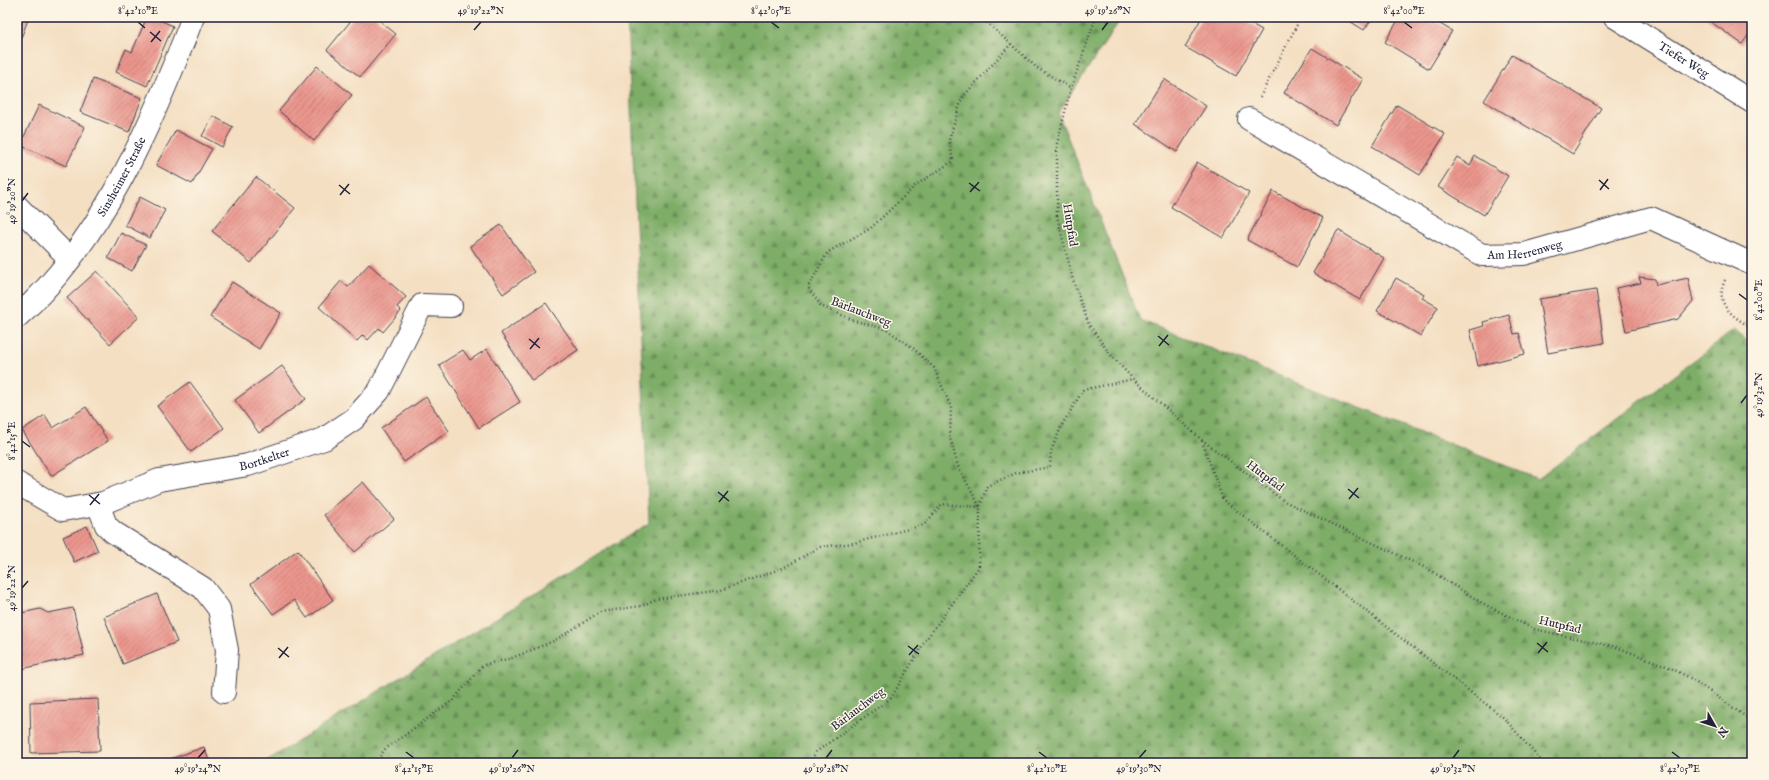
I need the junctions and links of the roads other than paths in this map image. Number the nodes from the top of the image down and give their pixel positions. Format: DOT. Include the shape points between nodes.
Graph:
graph roads {
  1 [pos="193,17"];
  2 [pos="1615,17"];
  3 [pos="1752,102"];
  4 [pos="1249,119"];
  5 [pos="17,206"];
  6 [pos="70,259"];
  7 [pos="1744,260"];
  8 [pos="452,306"];
  9 [pos="17,317"];
  10 [pos="17,483"];
  11 [pos="98,504"];
  12 [pos="224,692"];
  1 -- 6 [label="street, Sinsheimer Straße" via="171,73 115,192"];
  2 -- 3 [label="street, Tiefer Weg"];
  4 -- 7 [label="street, Am Herrenweg" via="1482,255 1524,254 1651,218"];
  5 -- 6 [label="street"];
  6 -- 9 [label="street, Sinsheimer Straße"];
  8 -- 11 [label="street, Bortkelter" via="422,305 379,390 354,419 324,439 248,465 159,480"];
  10 -- 11 [label="street, Bortkelter" via="63,510"];
  11 -- 12 [label="street" via="106,525 113,532 203,588 218,609 227,650"];
}
